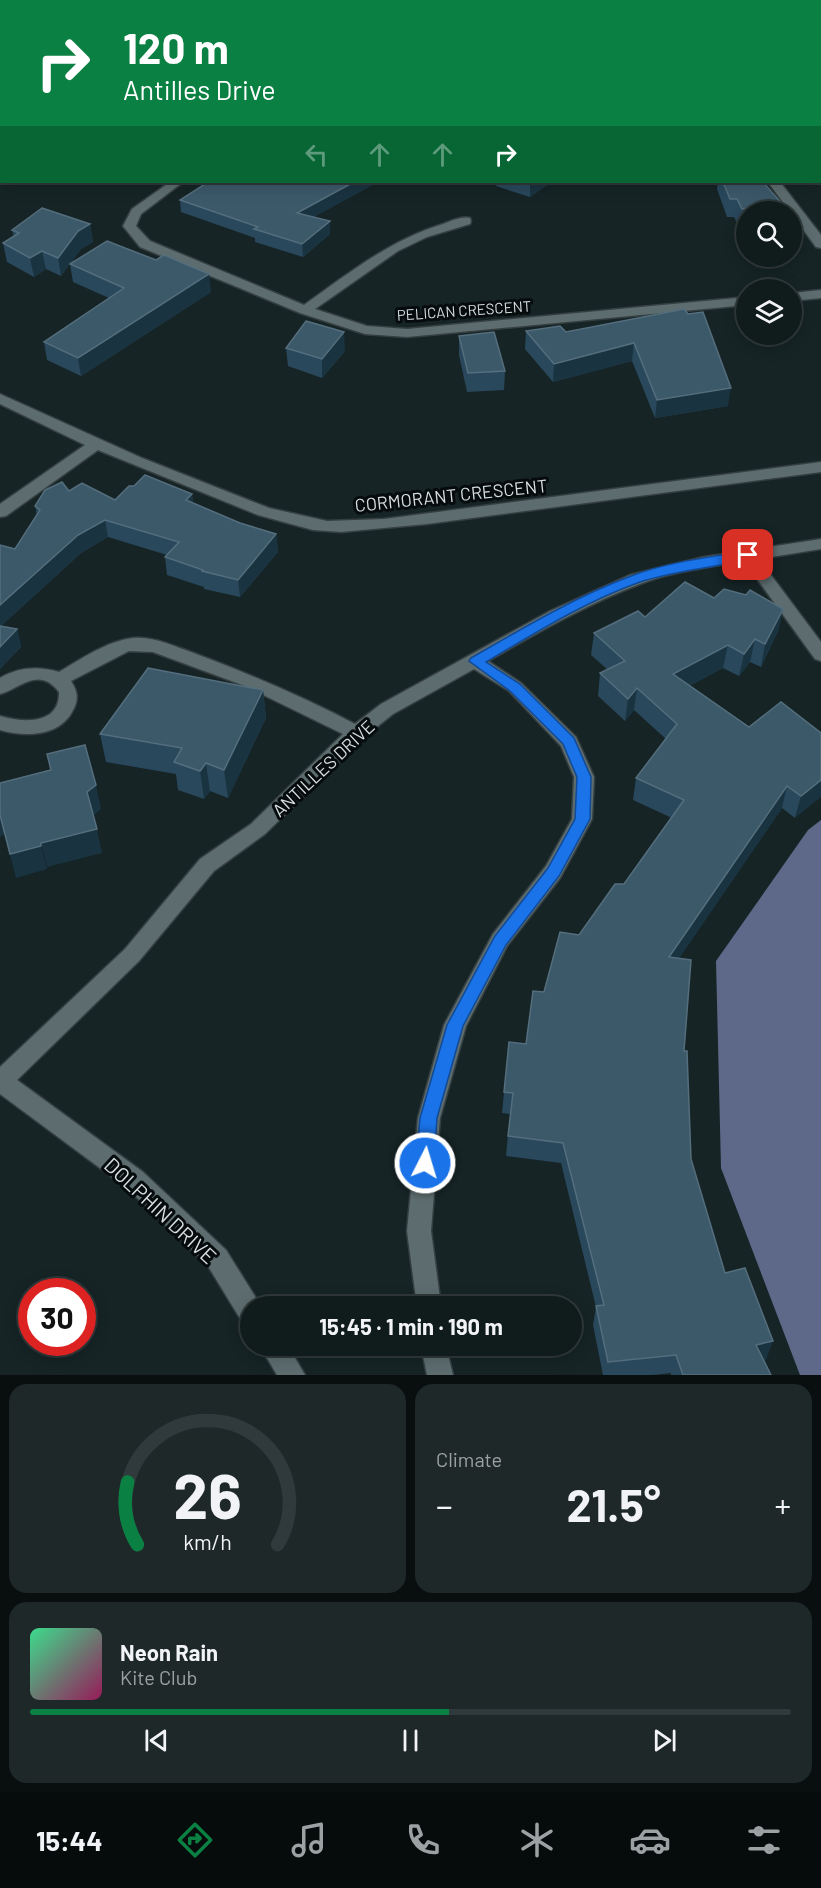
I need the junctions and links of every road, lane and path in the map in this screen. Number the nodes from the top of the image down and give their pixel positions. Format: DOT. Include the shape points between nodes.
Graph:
graph roads {
  1 [pos="176,183"];
  2 [pos="775,183"];
  3 [pos="465,221"];
  4 [pos="821,244"];
  5 [pos="821,294"];
  6 [pos="802,296"];
  7 [pos="736,302"];
  8 [pos="304,310"];
  9 [pos="0,398"];
  10 [pos="95,445"];
  11 [pos="821,467"];
  12 [pos="0,512"];
  13 [pos="821,544"];
  14 [pos="748,555"];
  15 [pos="821,655"];
  16 [pos="476,661"];
  17 [pos="59,680"];
  18 [pos="0,688"];
  19 [pos="0,723"];
  20 [pos="356,733"];
  21 [pos="0,1081"];
  22 [pos="241,1296"];
  23 [pos="428,1296"];
  24 [pos="280,1356"];
  25 [pos="436,1356"];
  26 [pos="292,1375"];
  27 [pos="440,1375"];
  1 -- 8 [label="street, PELICAN CRESCENT" via="136,212 129,226 145,244"];
  2 -- 4 [label="street"];
  3 -- 8 [label="street" via="393,248"];
  5 -- 6 [label="street"];
  7 -- 8 [label="street, PELICAN CRESCENT" via="407,333 365,330"];
  9 -- 10 [label="street, CORMORANT CRESCENT"];
  10 -- 11 [label="street, CORMORANT CRESCENT" via="219,496 315,525 417,521"];
  10 -- 12 [label="street"];
  13 -- 14 [label="street, ANTILLES DRIVE"];
  14 -- 15 [label="street"];
  14 -- 16 [label="street, ANTILLES DRIVE" via="636,579 556,615"];
  16 -- 20 [label="street, ANTILLES DRIVE" via="387,709"];
  16 -- 23 [label="street" via="515,687 569,742 584,777 582,819 553,872 500,940 455,1025 429,1118 419,1231"];
  17 -- 18 [label="street" via="42,674 22,675"];
  17 -- 19 [label="street" via="68,691 67,706 56,719 38,728 17,729"];
  17 -- 20 [label="street" via="114,650 133,644 154,646 271,688"];
  20 -- 21 [label="street, ANTILLES DRIVE" via="258,829 207,865 132,955"];
  21 -- 22 [label="street, DOLPHIN DRIVE" via="135,1180 217,1258"];
  24 -- 26 [label="street"];
  25 -- 27 [label="street"];
}
